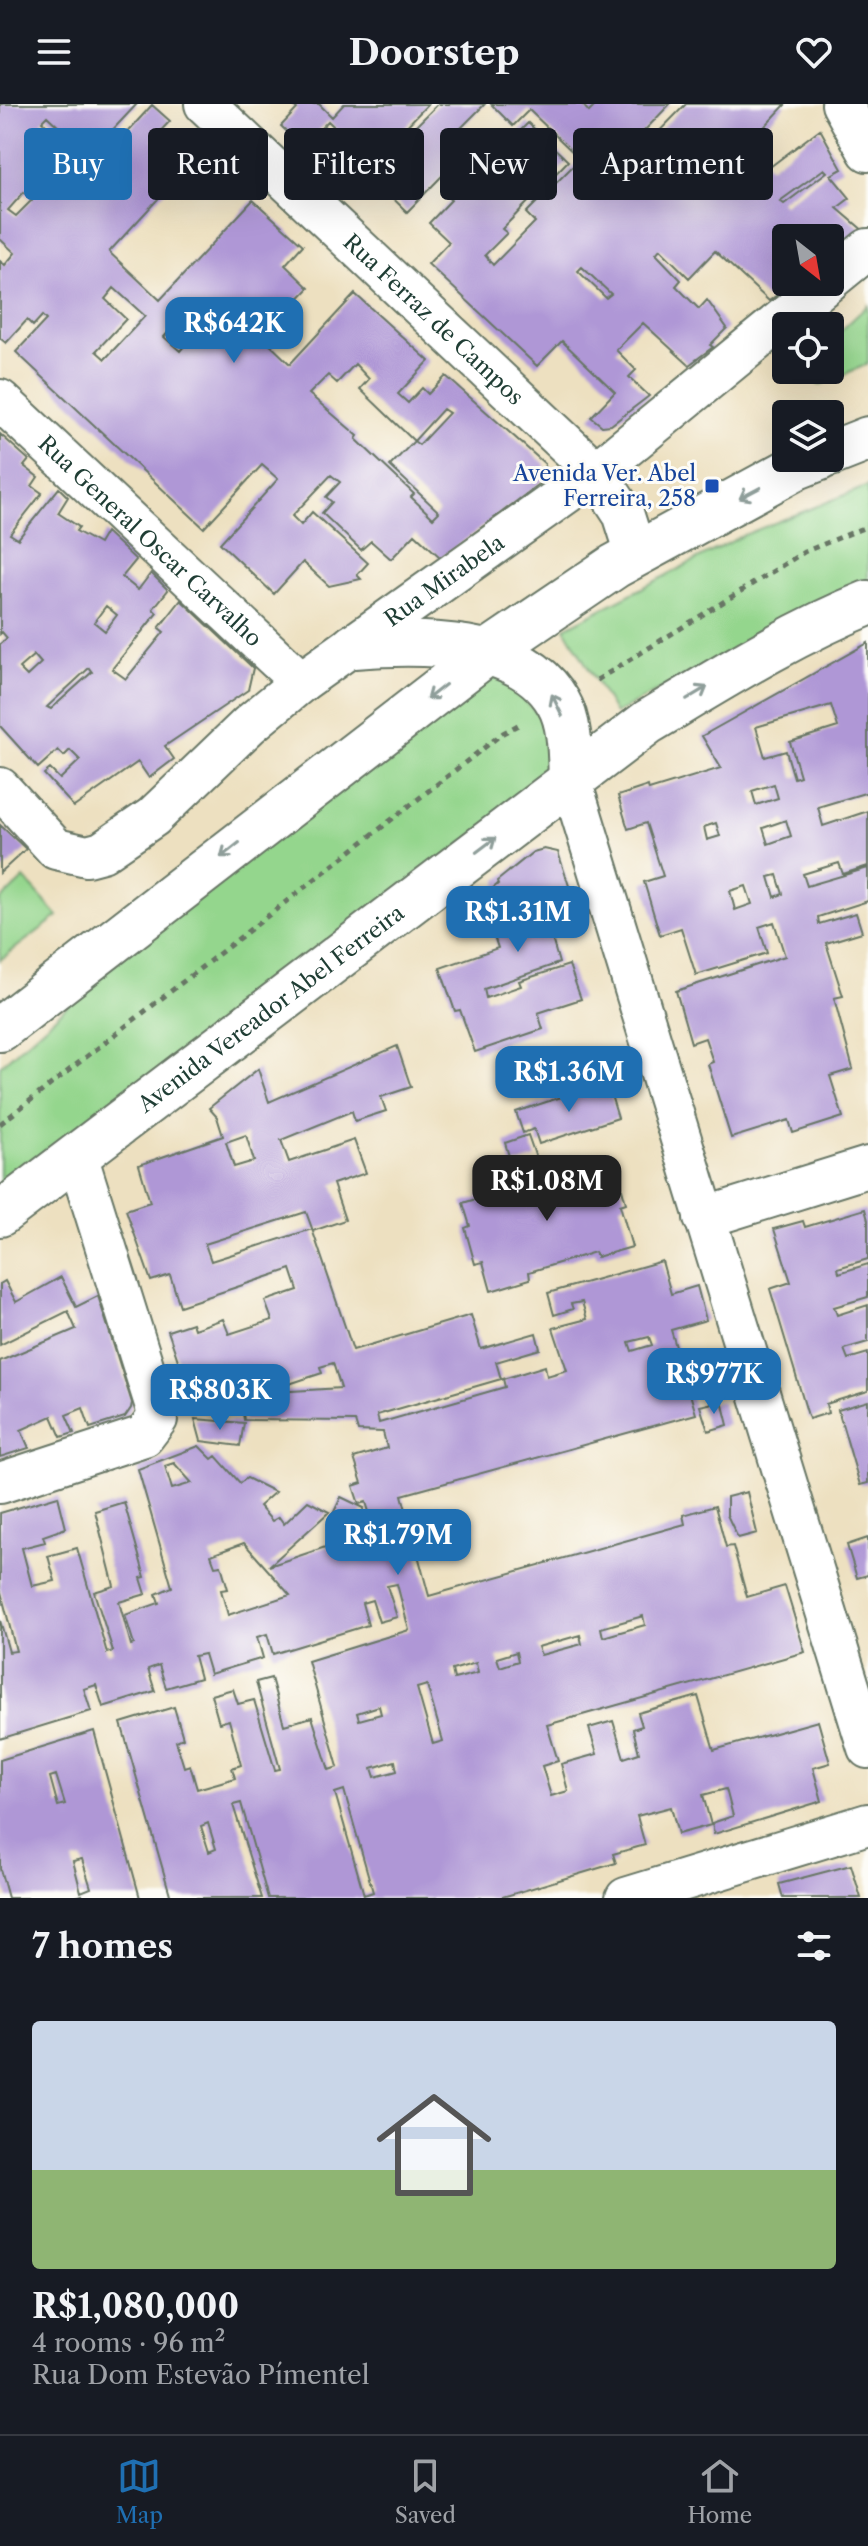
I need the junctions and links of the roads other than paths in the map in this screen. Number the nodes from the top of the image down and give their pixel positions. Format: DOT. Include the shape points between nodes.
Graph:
graph roads {
  1 [pos="205,104"];
  2 [pos="842,104"];
  3 [pos="868,151"];
  4 [pos="868,249"];
  5 [pos="844,269"];
  6 [pos="811,296"];
  7 [pos="0,400"];
  8 [pos="868,439"];
  9 [pos="844,448"];
  10 [pos="596,472"];
  11 [pos="788,472"];
  12 [pos="636,554"];
  13 [pos="868,603"];
  14 [pos="354,646"];
  15 [pos="488,652"];
  16 [pos="301,682"];
  17 [pos="571,781"];
  18 [pos="0,788"];
  19 [pos="0,1029"];
  20 [pos="77,1155"];
  21 [pos="868,1167"];
  22 [pos="0,1214"];
  23 [pos="704,1218"];
  24 [pos="0,1483"];
  25 [pos="868,1748"];
  26 [pos="868,1824"];
  27 [pos="626,1898"];
  1 -- 10 [label="street, Rua Ferraz de Campos"];
  2 -- 3 [label="street"];
  4 -- 5 [label="street, Rua Mirabela"];
  6 -- 10 [label="street, Rua Mirabela"];
  7 -- 16 [label="street, Rua General Oscar Carvalho"];
  8 -- 9 [label="main road"];
  10 -- 12 [label="street, Rua Ferraz de Campos" via="623,513"];
  10 -- 14 [label="street, Rua Mirabela"];
  11 -- 12 [label="main road, one-way"];
  12 -- 15 [label="main road"];
  17 -- 13 [label="main road, Avenida Vereador Abel Ferreira, one-way" via="648,722 750,661"];
  14 -- 15 [label="main road" via="399,643"];
  14 -- 16 [label="street, Rua Mirabela"];
  15 -- 17 [label="main road" via="537,675 559,703 569,740"];
  15 -- 19 [label="main road, one-way"];
  16 -- 18 [label="street, Rua Mirabela" via="153,817 102,852 87,856 56,849"];
  20 -- 17 [label="main road, Avenida Vereador Abel Ferreira, one-way"];
  17 -- 23 [label="street"];
  20 -- 22 [label="main road, Avenida Vereador Abel Ferreira"];
  20 -- 24 [label="street" via="157,1419 144,1436"];
  21 -- 23 [label="street"];
  23 -- 25 [label="street"];
  26 -- 27 [label="street"];
}
